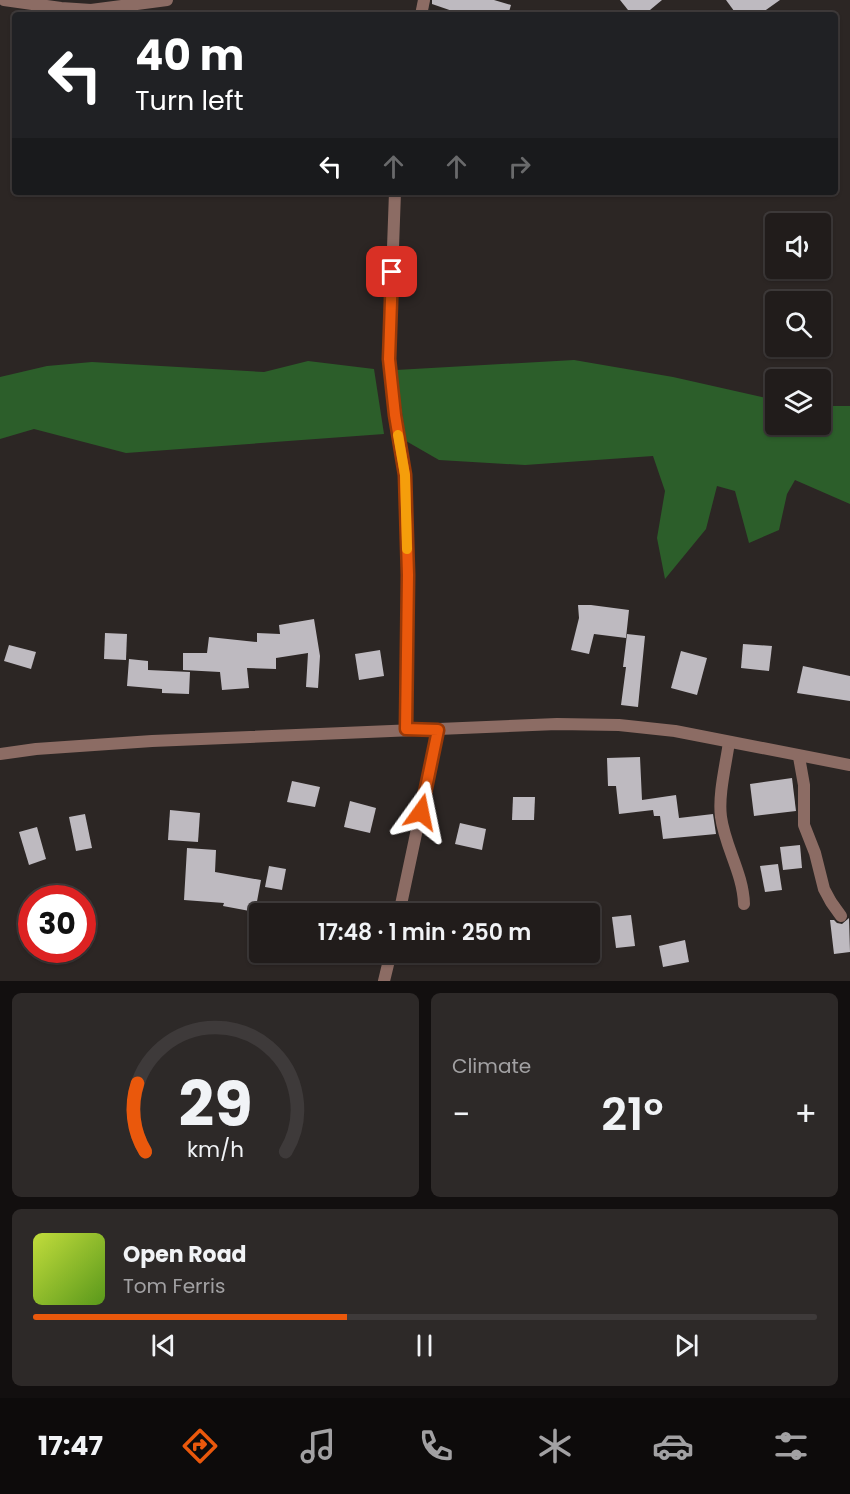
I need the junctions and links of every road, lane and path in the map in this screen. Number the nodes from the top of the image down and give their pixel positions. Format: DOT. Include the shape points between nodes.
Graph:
graph roads {
  1 [pos="4,0"];
  2 [pos="167,0"];
  3 [pos="395,195"];
  4 [pos="406,729"];
  5 [pos="438,730"];
  6 [pos="729,742"];
  7 [pos="0,754"];
  8 [pos="799,757"];
  9 [pos="850,765"];
  10 [pos="401,903"];
  11 [pos="744,904"];
  12 [pos="841,916"];
  13 [pos="388,963"];
  14 [pos="384,981"];
  1 -- 2 [label="street" via="91,10"];
  3 -- 4 [label="street" via="389,359 405,475"];
  4 -- 5 [label="street"];
  4 -- 7 [label="street" via="152,741"];
  5 -- 6 [label="street" via="619,725"];
  5 -- 10 [label="street"];
  6 -- 8 [label="street"];
  6 -- 11 [label="street" via="721,816 744,891"];
  8 -- 9 [label="street"];
  8 -- 12 [label="street" via="804,825 824,889"];
  13 -- 14 [label="street"];
}
